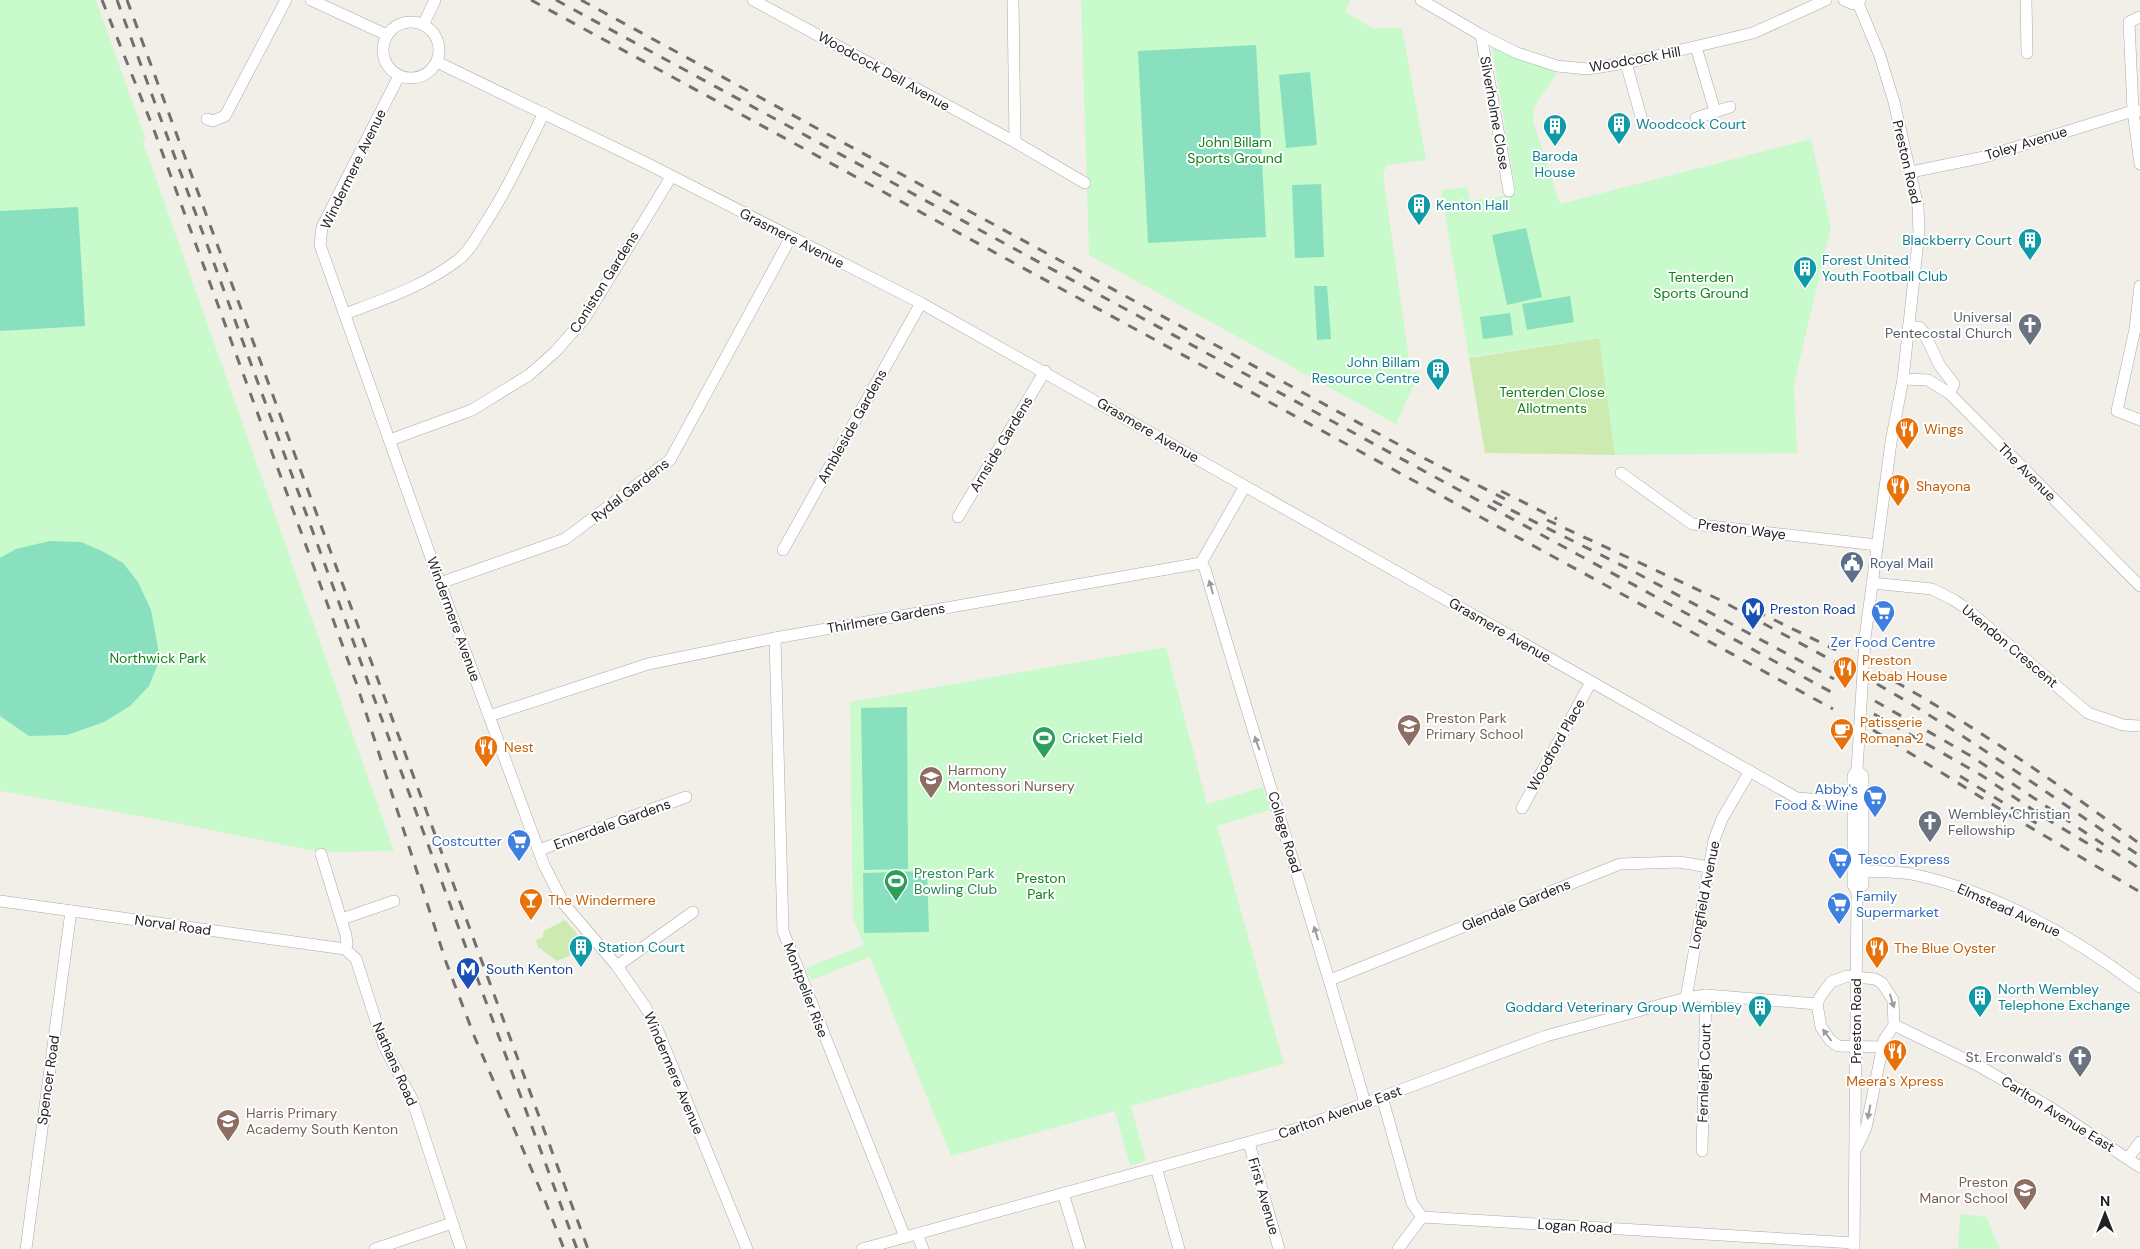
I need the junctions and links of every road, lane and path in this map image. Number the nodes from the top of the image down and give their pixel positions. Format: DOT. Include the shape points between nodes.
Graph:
graph roads {
  1 [pos="286,0"];
  2 [pos="311,0"];
  3 [pos="436,0"];
  4 [pos="753,0"];
  5 [pos="1013,0"];
  6 [pos="1421,0"];
  7 [pos="1826,0"];
  8 [pos="1844,0"];
  9 [pos="2026,0"];
  10 [pos="1859,1"];
  11 [pos="2140,17"];
  12 [pos="423,25"];
  13 [pos="387,35"];
  14 [pos="1481,35"];
  15 [pos="1696,47"];
  16 [pos="2027,53"];
  17 [pos="437,62"];
  18 [pos="1626,63"];
  19 [pos="399,76"];
  20 [pos="1730,107"];
  21 [pos="2136,111"];
  22 [pos="1715,112"];
  23 [pos="544,113"];
  24 [pos="1696,118"];
  25 [pos="207,119"];
  26 [pos="1643,124"];
  27 [pos="1015,142"];
  28 [pos="2140,164"];
  29 [pos="1912,172"];
  30 [pos="671,177"];
  31 [pos="1085,183"];
  32 [pos="1509,191"];
  33 [pos="791,237"];
  34 [pos="2140,286"];
  35 [pos="921,303"];
  36 [pos="346,314"];
  37 [pos="1908,327"];
  38 [pos="1940,366"];
  39 [pos="1045,372"];
  40 [pos="1902,379"];
  41 [pos="1928,380"];
  42 [pos="1949,393"];
  43 [pos="2140,420"];
  44 [pos="390,440"];
  45 [pos="1621,473"];
  46 [pos="1245,486"];
  47 [pos="958,517"];
  48 [pos="1877,545"];
  49 [pos="783,550"];
  50 [pos="1201,563"];
  51 [pos="440,584"];
  52 [pos="1872,584"];
  53 [pos="2140,586"];
  54 [pos="776,638"];
  55 [pos="1591,682"];
  56 [pos="489,716"];
  57 [pos="2140,726"];
  58 [pos="1857,770"];
  59 [pos="1750,771"];
  60 [pos="686,797"];
  61 [pos="1852,802"];
  62 [pos="1522,808"];
  63 [pos="539,850"];
  64 [pos="321,854"];
  65 [pos="1709,867"];
  66 [pos="1863,871"];
  67 [pos="1857,891"];
  68 [pos="0,901"];
  69 [pos="394,901"];
  70 [pos="72,911"];
  71 [pos="693,912"];
  72 [pos="342,919"];
  73 [pos="345,949"];
  74 [pos="618,966"];
  75 [pos="1856,976"];
  76 [pos="1330,980"];
  77 [pos="2140,987"];
  78 [pos="1706,995"];
  79 [pos="1686,998"];
  80 [pos="1817,1004"];
  81 [pos="1894,1025"];
  82 [pos="1882,1047"];
  83 [pos="1856,1048"];
  84 [pos="1382,1096"];
  85 [pos="1365,1103"];
  86 [pos="2140,1142"];
  87 [pos="1249,1143"];
  88 [pos="1702,1151"];
  89 [pos="1855,1151"];
  90 [pos="2128,1158"];
  91 [pos="1156,1167"];
  92 [pos="2140,1167"];
  93 [pos="1063,1193"];
  94 [pos="1422,1217"];
  95 [pos="452,1223"];
  96 [pos="917,1234"];
  97 [pos="906,1237"];
  98 [pos="1854,1246"];
  99 [pos="26,1249"];
  100 [pos="375,1249"];
  101 [pos="461,1249"];
  102 [pos="747,1249"];
  103 [pos="862,1249"];
  104 [pos="923,1249"];
  105 [pos="1080,1249"];
  106 [pos="1179,1249"];
  107 [pos="1279,1249"];
  108 [pos="1398,1249"];
  1 -- 25 [label="street" via="225,116 213,121"];
  2 -- 13 [label="street"];
  3 -- 12 [label="street"];
  4 -- 27 [label="street, Woodcock Dell Avenue"];
  5 -- 27 [label="street"];
  6 -- 14 [label="street, Woodcock Hill"];
  7 -- 15 [label="street, Woodcock Hill" via="1753,34"];
  8 -- 10 [label="street" via="1852,4"];
  9 -- 16 [label="street"];
  10 -- 29 [label="street, Preston Road" via="1880,56"];
  11 -- 21 [label="street" via="2129,22"];
  12 -- 13 [label="street" via="400,24"];
  12 -- 17 [label="street" via="437,39"];
  13 -- 19 [label="street" via="383,52 385,62"];
  14 -- 18 [label="street, Woodcock Hill" via="1518,53 1557,66 1587,69"];
  14 -- 32 [label="street, Silverholme Close"];
  15 -- 18 [label="street, Woodcock Hill"];
  15 -- 22 [label="street"];
  17 -- 19 [label="street" via="423,76"];
  17 -- 23 [label="street, Grasmere Avenue"];
  18 -- 26 [label="street"];
  19 -- 36 [label="street, Windermere Avenue" via="322,227 320,245"];
  20 -- 22 [label="street"];
  21 -- 28 [label="street"];
  21 -- 29 [label="street, Toley Avenue" via="1984,157"];
  22 -- 24 [label="street"];
  23 -- 30 [label="street, Grasmere Avenue"];
  23 -- 36 [label="street" via="502,198 460,259 430,279"];
  27 -- 31 [label="street, Woodcock Dell Avenue"];
  29 -- 37 [label="street, Preston Road" via="1919,232"];
  30 -- 33 [label="street, Grasmere Avenue"];
  30 -- 44 [label="street, Coniston Gardens" via="585,318 555,352 529,375 472,410"];
  33 -- 35 [label="street, Grasmere Avenue"];
  33 -- 51 [label="street, Rydal Gardens" via="670,460 565,539"];
  34 -- 43 [label="street" via="2135,329 2117,410"];
  35 -- 39 [label="street, Grasmere Avenue"];
  35 -- 49 [label="street, Ambleside Gardens"];
  36 -- 44 [label="street, Windermere Avenue"];
  37 -- 38 [label="street" via="1919,327 1924,331"];
  37 -- 40 [label="street, Preston Road"];
  38 -- 41 [label="street"];
  38 -- 42 [label="street" via="1954,384"];
  39 -- 46 [label="street, Grasmere Avenue"];
  39 -- 47 [label="street, Arnside Gardens"];
  40 -- 41 [label="street, The Avenue"];
  40 -- 48 [label="street, Preston Road"];
  41 -- 42 [label="street, The Avenue"];
  42 -- 53 [label="street, The Avenue"];
  44 -- 51 [label="street, Windermere Avenue"];
  45 -- 48 [label="street, Preston Waye" via="1692,524"];
  46 -- 50 [label="street"];
  46 -- 55 [label="street, Grasmere Avenue"];
  48 -- 52 [label="street, Preston Road"];
  50 -- 54 [label="street, Thirlmere Gardens"];
  76 -- 50 [label="street, College Road, one-way"];
  51 -- 56 [label="street, Windermere Avenue"];
  52 -- 57 [label="street, Uxendon Crescent" via="1932,589 1941,593 1967,609 2088,713 2123,725"];
  52 -- 58 [label="street, Preston Road" via="1864,644"];
  54 -- 56 [label="street, Thirlmere Gardens" via="648,664"];
  54 -- 97 [label="street, Montpelier Rise" via="783,932"];
  55 -- 59 [label="street, Grasmere Avenue"];
  55 -- 62 [label="street, Woodford Place"];
  56 -- 63 [label="street, Windermere Avenue"];
  58 -- 61 [label="street, Preston Road" via="1853,776"];
  58 -- 66 [label="street, Preston Road" via="1863,776"];
  59 -- 61 [label="street, Grasmere Avenue" via="1802,799"];
  59 -- 65 [label="street, Longfield Avenue" via="1722,819"];
  60 -- 63 [label="street, Ennerdale Gardens"];
  61 -- 67 [label="street, Preston Road" via="1853,885"];
  63 -- 74 [label="street, Windermere Avenue" via="564,904"];
  64 -- 72 [label="street"];
  65 -- 76 [label="street, Glendale Gardens" via="1680,862 1620,864"];
  65 -- 79 [label="street, Longfield Avenue"];
  66 -- 67 [label="street, Preston Road" via="1862,885"];
  66 -- 77 [label="street, Elmstead Avenue" via="1914,874 1969,891 2049,926"];
  67 -- 75 [label="street, Preston Road"];
  68 -- 70 [label="street, Norval Road"];
  69 -- 72 [label="street"];
  70 -- 73 [label="street, Norval Road"];
  70 -- 99 [label="street, Spencer Road"];
  71 -- 74 [label="street"];
  72 -- 73 [label="street"];
  73 -- 95 [label="street, Nathans Road" via="356,959 384,1046 412,1099"];
  74 -- 102 [label="street, Windermere Avenue" via="658,1031"];
  75 -- 80 [label="street" via="1831,982"];
  75 -- 81 [label="street, one-way" via="1875,979 1886,988 1893,1000"];
  75 -- 83 [label="street, Preston Road"];
  76 -- 85 [label="street, College Road"];
  78 -- 79 [label="street, Carlton Avenue East"];
  78 -- 80 [label="street, Carlton Avenue East"];
  78 -- 88 [label="street, Fernleigh Court"];
  79 -- 84 [label="street, Carlton Avenue East" via="1546,1036"];
  83 -- 80 [label="street, one-way" via="1838,1046 1830,1040 1821,1027"];
  81 -- 82 [label="street"];
  81 -- 90 [label="street, Carlton Avenue East" via="1979,1066 2052,1108"];
  82 -- 83 [label="street"];
  82 -- 89 [label="street, Preston Road, one-way" via="1866,1128"];
  83 -- 89 [label="street, Preston Road"];
  84 -- 85 [label="street, Carlton Avenue East"];
  84 -- 94 [label="street" via="1412,1203"];
  85 -- 87 [label="street, Carlton Avenue East"];
  86 -- 90 [label="street"];
  87 -- 91 [label="street, Carlton Avenue East"];
  87 -- 107 [label="street, First Avenue"];
  89 -- 98 [label="street, Preston Road"];
  90 -- 92 [label="street, Carlton Avenue East"];
  91 -- 93 [label="street, Carlton Avenue East"];
  91 -- 106 [label="street"];
  93 -- 96 [label="street, Carlton Avenue East"];
  93 -- 105 [label="street"];
  94 -- 98 [label="street, Logan Road"];
  94 -- 108 [label="street"];
  95 -- 100 [label="street"];
  95 -- 101 [label="street, Nathans Road"];
  96 -- 97 [label="street, Carlton Avenue East"];
  96 -- 104 [label="street"];
  97 -- 103 [label="street, Carlton Avenue East"];
}
